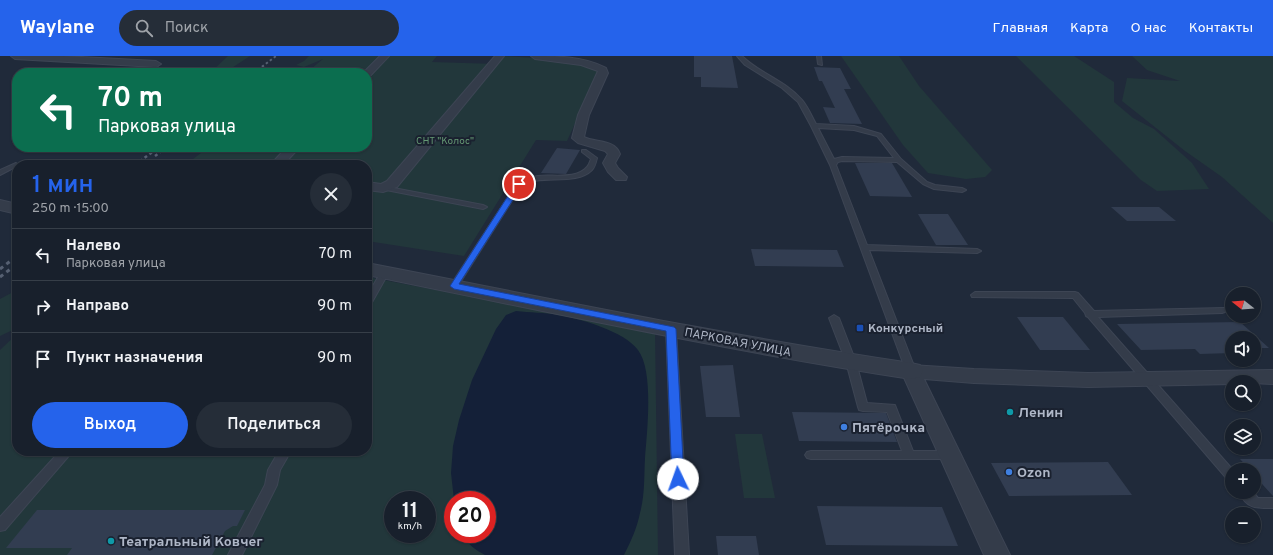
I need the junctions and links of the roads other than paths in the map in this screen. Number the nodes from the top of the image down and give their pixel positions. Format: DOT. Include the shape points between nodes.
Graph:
graph roads {
  1 [pos="15,56"];
  2 [pos="385,56"];
  3 [pos="500,56"];
  4 [pos="535,56"];
  5 [pos="739,56"];
  6 [pos="819,56"];
  7 [pos="820,64"];
  8 [pos="148,65"];
  9 [pos="152,68"];
  10 [pos="372,69"];
  11 [pos="814,126"];
  12 [pos="584,151"];
  13 [pos="289,152"];
  14 [pos="281,160"];
  15 [pos="899,160"];
  16 [pos="833,165"];
  17 [pos="12,167"];
  18 [pos="0,173"];
  19 [pos="621,177"];
  20 [pos="372,187"];
  21 [pos="383,188"];
  22 [pos="962,190"];
  23 [pos="0,205"];
  24 [pos="483,207"];
  25 [pos="12,208"];
  26 [pos="864,247"];
  27 [pos="977,251"];
  28 [pos="376,270"];
  29 [pos="372,284"];
  30 [pos="454,286"];
  31 [pos="975,295"];
  32 [pos="1222,310"];
  33 [pos="1089,314"];
  34 [pos="834,318"];
  35 [pos="671,329"];
  36 [pos="851,362"];
  37 [pos="911,371"];
  38 [pos="1273,377"];
  39 [pos="1146,379"];
  40 [pos="811,455"];
  41 [pos="909,455"];
  42 [pos="950,455"];
  43 [pos="63,456"];
  44 [pos="282,456"];
  45 [pos="1225,469"];
  46 [pos="1252,499"];
  47 [pos="1273,503"];
  48 [pos="0,526"];
  49 [pos="235,555"];
  50 [pos="682,555"];
  51 [pos="997,555"];
  1 -- 8 [label="street"];
  2 -- 10 [label="street"];
  3 -- 21 [label="street" via="392,184"];
  4 -- 19 [label="street" via="592,65 604,70 578,138 614,151 610,167"];
  5 -- 11 [label="lane" via="800,101"];
  6 -- 7 [label="lane"];
  8 -- 9 [label="lane"];
  11 -- 15 [label="lane" via="854,128 872,133 879,136"];
  11 -- 16 [label="lane"];
  12 -- 30 [label="lane" via="594,158 590,168 581,175 525,179 519,184"];
  13 -- 14 [label="street"];
  15 -- 16 [label="lane" via="842,159 835,161"];
  15 -- 22 [label="lane" via="925,183 934,187"];
  16 -- 26 [label="lane"];
  17 -- 18 [label="lane"];
  20 -- 21 [label="street"];
  21 -- 24 [label="lane"];
  23 -- 25 [label="street"];
  26 -- 27 [label="lane"];
  26 -- 37 [label="lane"];
  28 -- 29 [label="lane"];
  28 -- 30 [label="street, ПАРКОВАЯ УЛИЦА"];
  30 -- 35 [label="street, ПАРКОВАЯ УЛИЦА"];
  31 -- 33 [label="lane" via="1075,295"];
  32 -- 33 [label="lane"];
  33 -- 39 [label="lane"];
  34 -- 36 [label="lane"];
  35 -- 36 [label="street, ПАРКОВАЯ УЛИЦА"];
  35 -- 50 [label="lane"];
  36 -- 37 [label="street, ПАРКОВАЯ УЛИЦА"];
  36 -- 41 [label="lane" via="863,407 891,408"];
  37 -- 39 [label="street" via="1080,380"];
  37 -- 42 [label="street"];
  38 -- 39 [label="street"];
  39 -- 45 [label="lane"];
  40 -- 41 [label="lane"];
  41 -- 42 [label="lane"];
  42 -- 51 [label="street"];
  43 -- 48 [label="lane"];
  44 -- 49 [label="lane" via="274,470 271,485"];
  46 -- 47 [label="lane" via="1255,503"];
}
